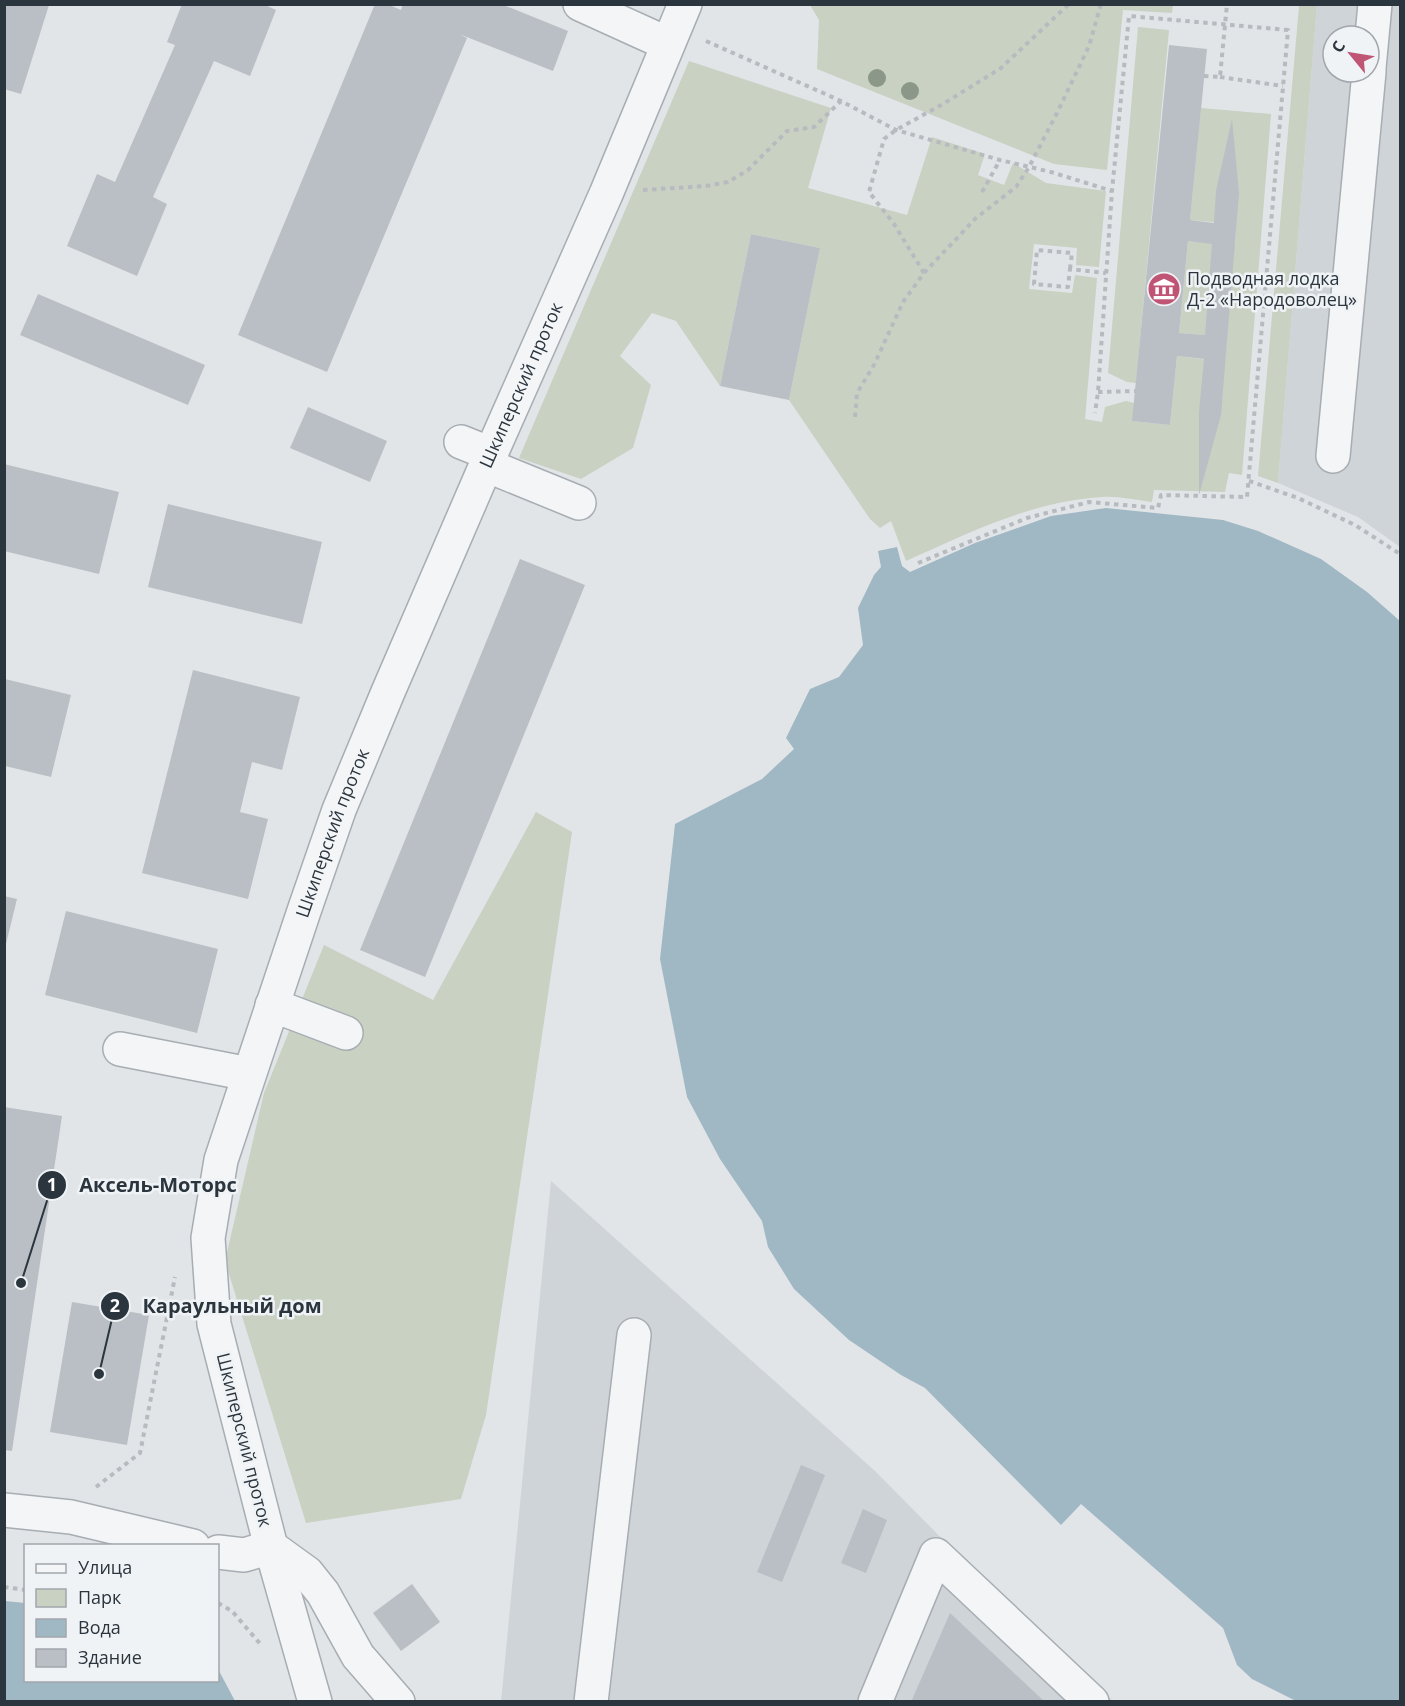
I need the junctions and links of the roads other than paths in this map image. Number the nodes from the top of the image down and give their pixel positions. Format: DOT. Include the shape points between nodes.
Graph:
graph roads {
  1 [pos="580,4"];
  2 [pos="685,4"];
  3 [pos="1375,4"];
  4 [pos="1373,24"];
  5 [pos="668,44"];
  6 [pos="1368,84"];
  7 [pos="479,454"];
  8 [pos="1333,456"];
  9 [pos="579,503"];
  10 [pos="273,1005"];
  11 [pos="346,1033"];
  12 [pos="120,1049"];
  13 [pos="249,1074"];
  14 [pos="634,1335"];
  15 [pos="4,1510"];
  16 [pos="189,1544"];
  17 [pos="271,1546"];
  18 [pos="219,1552"];
  19 [pos="315,1701"];
  20 [pos="398,1701"];
  21 [pos="591,1701"];
  22 [pos="875,1701"];
  23 [pos="1092,1701"];
  1 -- 5 [label="street"];
  2 -- 5 [label="street, Шкиперский проток"];
  3 -- 4 [label="street"];
  5 -- 7 [label="street, Шкиперский проток" via="606,194"];
  6 -- 8 [label="street"];
  7 -- 9 [label="street"];
  7 -- 10 [label="street, Шкиперский проток" via="339,810"];
  10 -- 11 [label="street"];
  10 -- 13 [label="street, Шкиперский проток"];
  12 -- 13 [label="street"];
  13 -- 17 [label="street, Шкиперский проток" via="221,1160 208,1238 214,1324"];
  14 -- 21 [label="street"];
  15 -- 16 [label="street" via="70,1517"];
  17 -- 18 [label="street" via="244,1555"];
  17 -- 19 [label="street, Шкиперский проток"];
  17 -- 20 [label="street" via="307,1573 323,1593 358,1656"];
  22 -- 23 [label="street" via="936,1555"];
}
